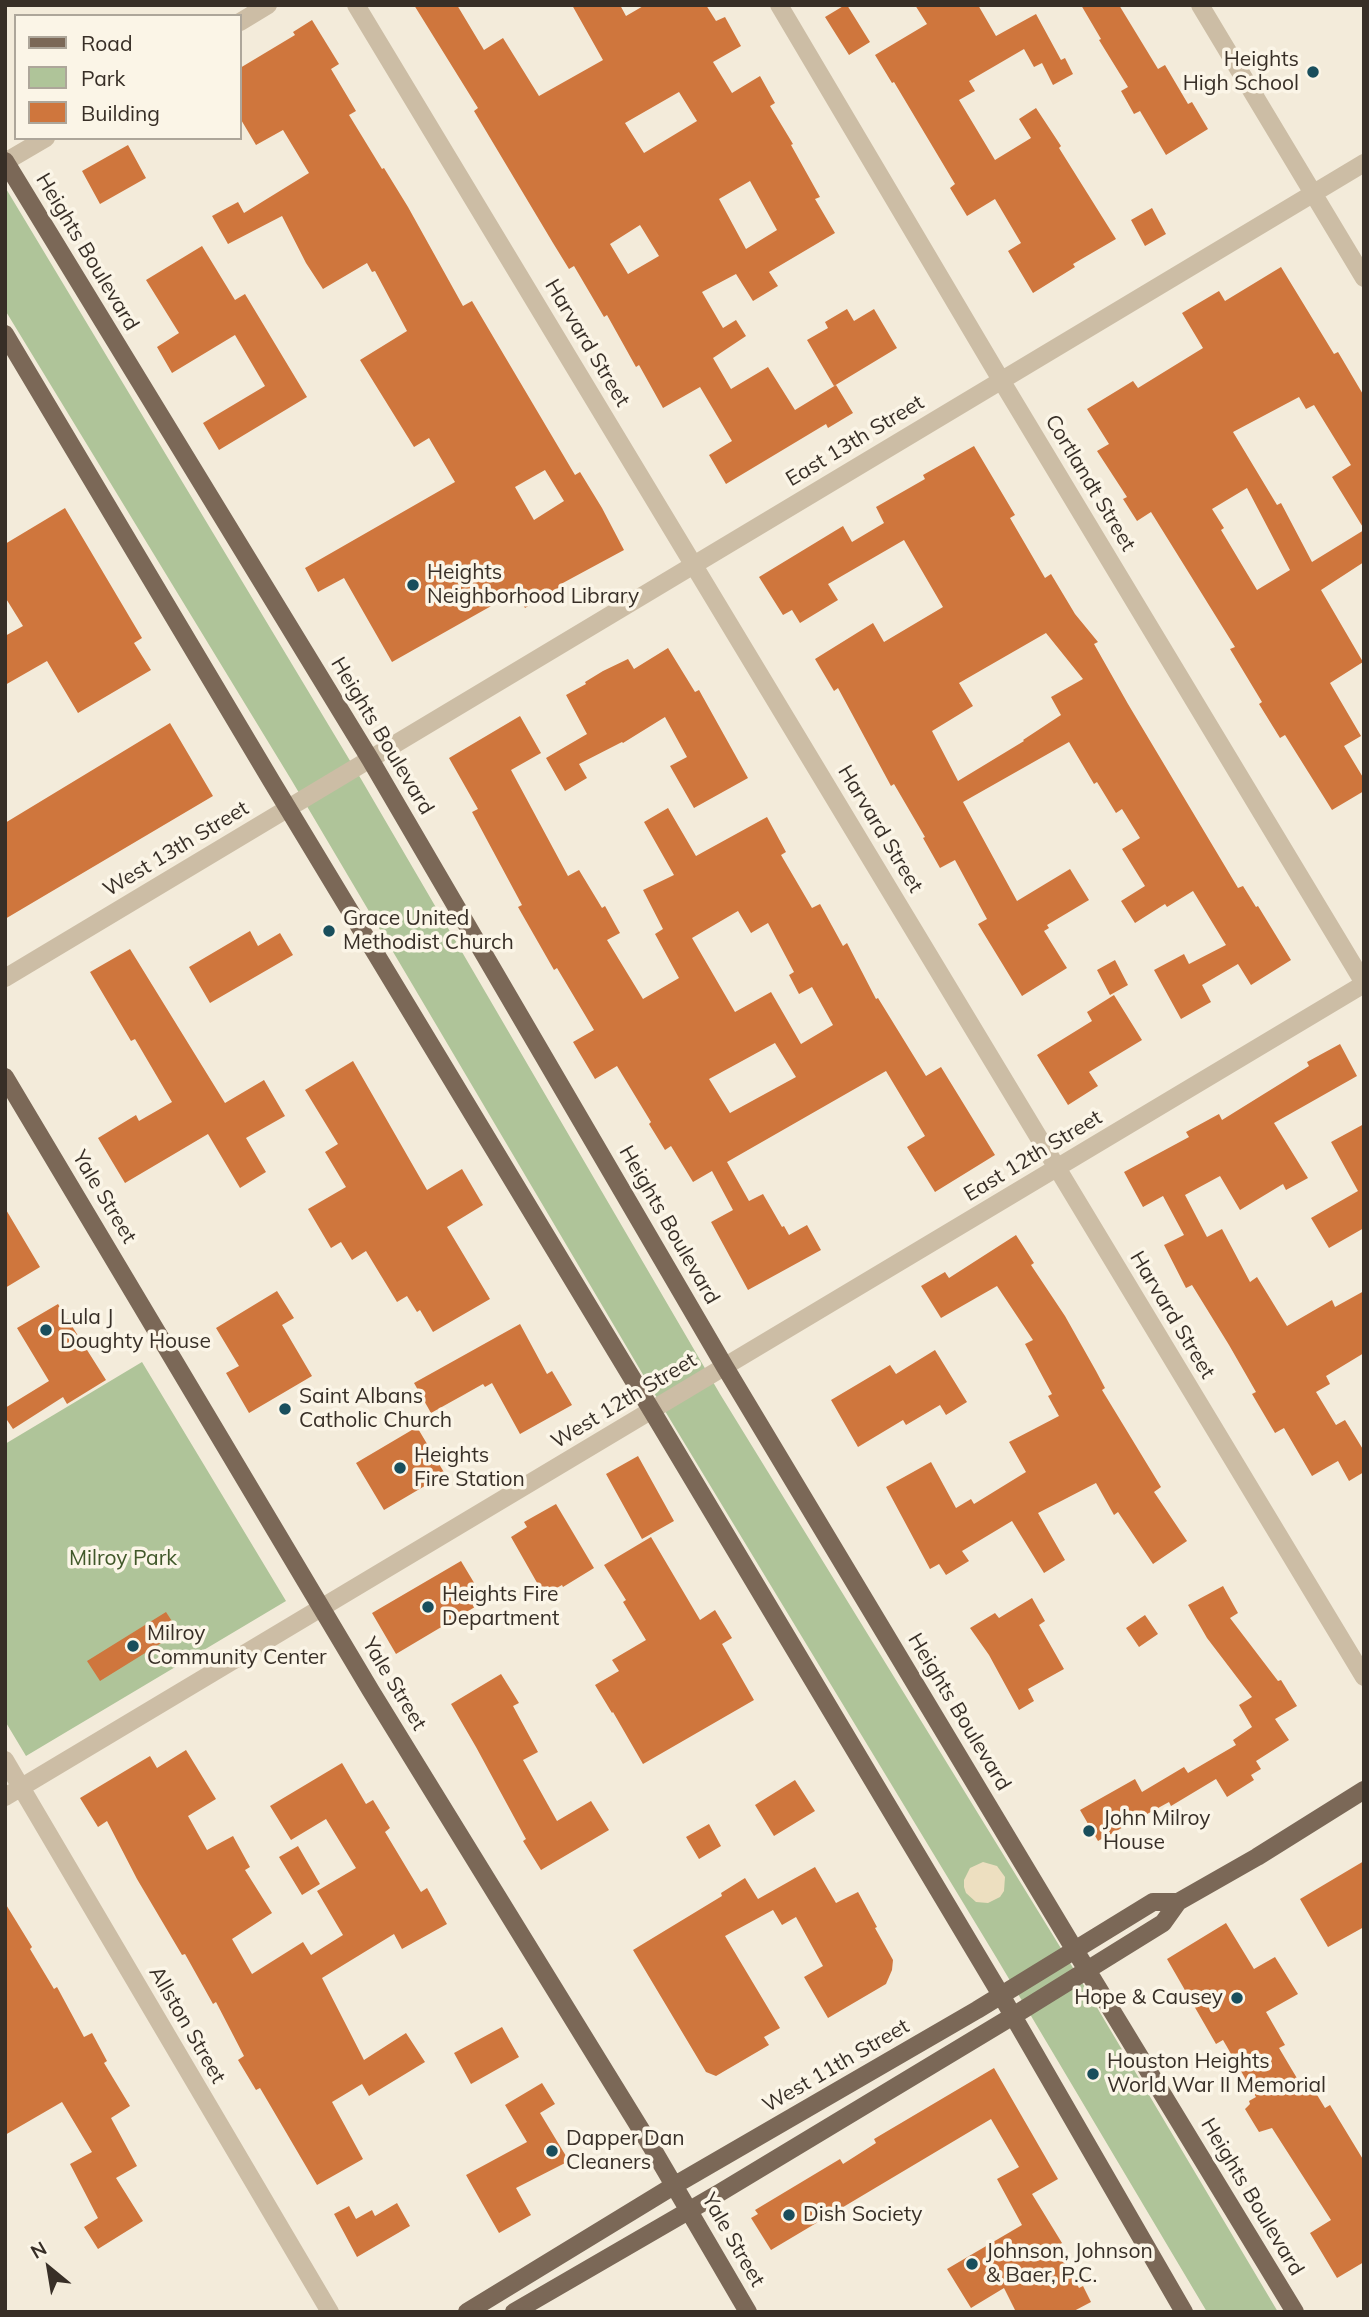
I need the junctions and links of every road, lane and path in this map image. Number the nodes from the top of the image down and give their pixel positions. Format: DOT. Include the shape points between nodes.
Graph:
graph roads {
  1 [pos="268,5"];
  2 [pos="356,5"];
  3 [pos="779,5"];
  4 [pos="1200,5"];
  5 [pos="242,21"];
  6 [pos="43,140"];
  7 [pos="5,162"];
  8 [pos="1364,163"];
  9 [pos="1313,193"];
  10 [pos="1364,278"];
  11 [pos="5,334"];
  12 [pos="1001,380"];
  13 [pos="694,565"];
  14 [pos="370,759"];
  15 [pos="288,808"];
  16 [pos="5,978"];
  17 [pos="1364,984"];
  18 [pos="5,1077"];
  19 [pos="1057,1168"];
  20 [pos="725,1367"];
  21 [pos="652,1411"];
  22 [pos="321,1607"];
  23 [pos="1364,1677"];
  24 [pos="5,1760"];
  25 [pos="21,1787"];
  26 [pos="1364,1790"];
  27 [pos="5,1797"];
  28 [pos="1178,1902"];
  29 [pos="1075,1951"];
  30 [pos="1087,1969"];
  31 [pos="1001,1995"];
  32 [pos="1013,2016"];
  33 [pos="675,2185"];
  34 [pos="689,2211"];
  35 [pos="1178,2310"];
  36 [pos="330,2312"];
  37 [pos="467,2312"];
  38 [pos="514,2312"];
  39 [pos="748,2312"];
  40 [pos="1295,2312"];
  1 -- 5 [label="street"];
  2 -- 13 [label="street, Harvard Street"];
  3 -- 12 [label="street, Cortlandt Street"];
  4 -- 9 [label="street"];
  6 -- 7 [label="street"];
  7 -- 14 [label="main road, Heights Boulevard"];
  8 -- 9 [label="street, East 13th Street"];
  9 -- 10 [label="street"];
  9 -- 12 [label="street, East 13th Street"];
  11 -- 15 [label="main road"];
  12 -- 13 [label="street, East 13th Street"];
  12 -- 17 [label="street, Cortlandt Street"];
  13 -- 14 [label="street, East 13th Street"];
  13 -- 19 [label="street, Harvard Street"];
  14 -- 15 [label="street, West 13th Street"];
  14 -- 20 [label="main road, Heights Boulevard"];
  15 -- 16 [label="street, West 13th Street"];
  15 -- 21 [label="main road"];
  17 -- 19 [label="street, East 12th Street"];
  18 -- 22 [label="main road, Yale Street"];
  19 -- 20 [label="street, East 12th Street"];
  19 -- 23 [label="street, Harvard Street"];
  20 -- 21 [label="street, West 12th Street"];
  20 -- 29 [label="main road, Heights Boulevard"];
  21 -- 22 [label="street, West 12th Street"];
  21 -- 31 [label="main road"];
  22 -- 25 [label="street, West 12th Street"];
  22 -- 33 [label="main road, Yale Street"];
  24 -- 25 [label="street, Allston Street"];
  25 -- 27 [label="street, West 12th Street"];
  25 -- 36 [label="street, Allston Street"];
  26 -- 28 [label="main road"];
  28 -- 29 [label="main road, West 11th Street" via="1153,1902"];
  28 -- 30 [label="main road" via="1163,1923"];
  29 -- 30 [label="main road, Heights Boulevard"];
  29 -- 31 [label="main road, West 11th Street"];
  30 -- 32 [label="main road"];
  30 -- 40 [label="main road, Heights Boulevard"];
  31 -- 32 [label="main road"];
  31 -- 33 [label="main road, West 11th Street"];
  32 -- 34 [label="main road"];
  32 -- 35 [label="main road"];
  33 -- 34 [label="main road, Yale Street"];
  33 -- 37 [label="main road, West 11th Street"];
  34 -- 38 [label="main road"];
  34 -- 39 [label="main road, Yale Street"];
}
